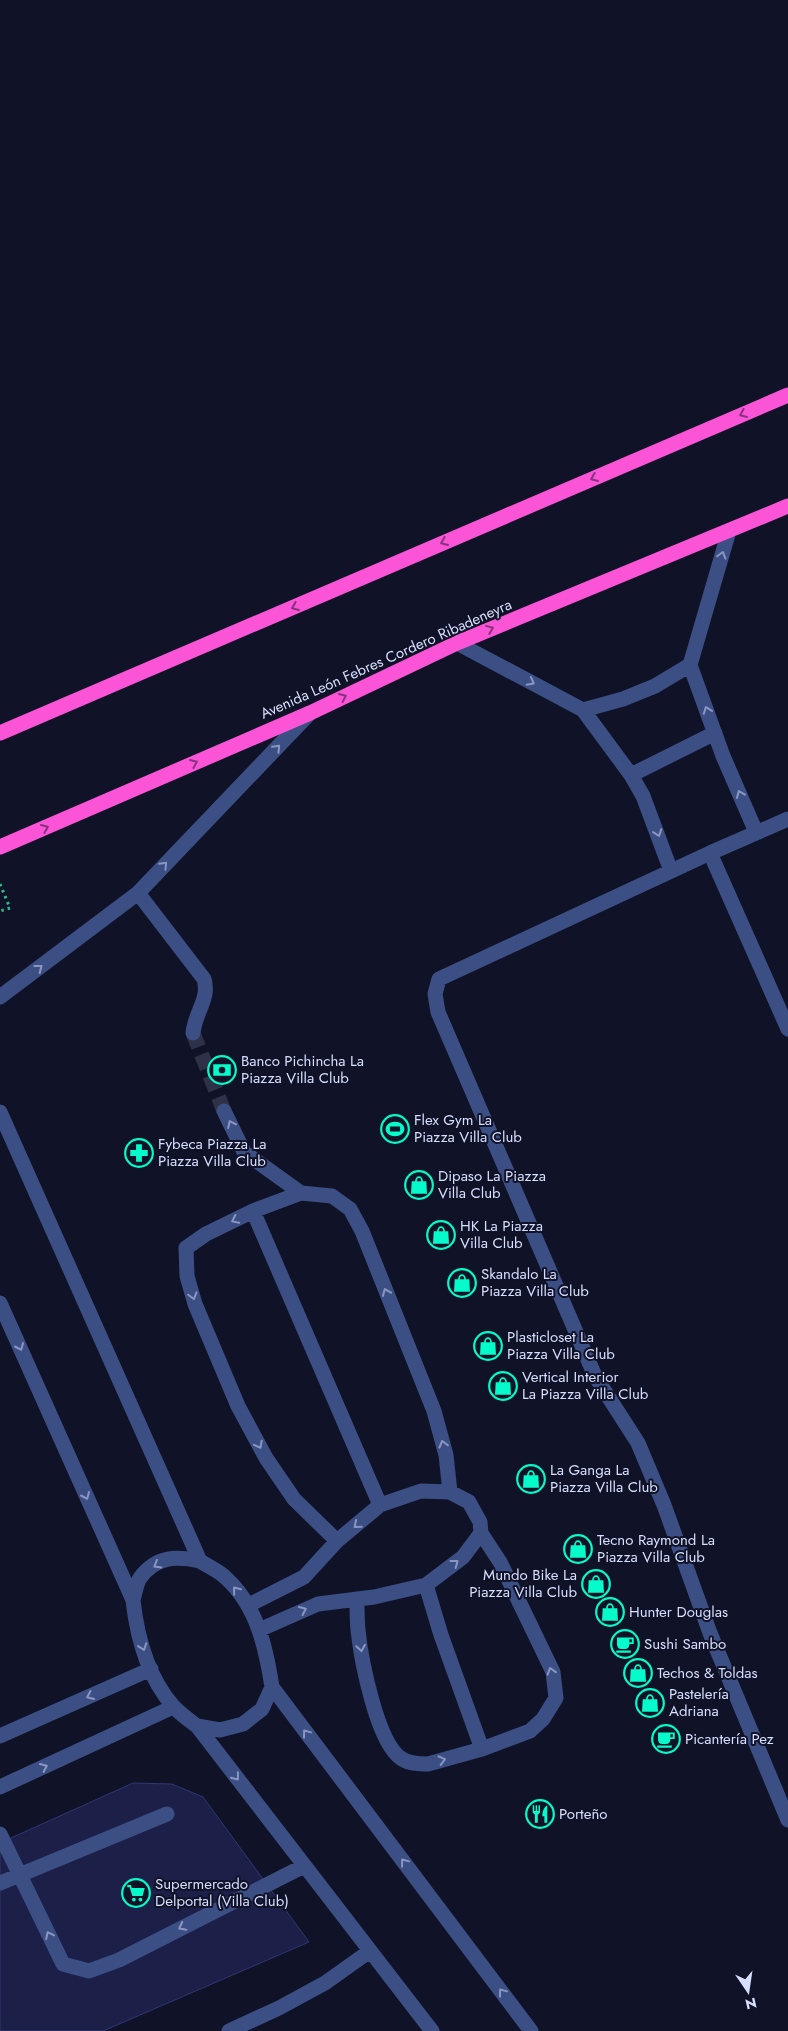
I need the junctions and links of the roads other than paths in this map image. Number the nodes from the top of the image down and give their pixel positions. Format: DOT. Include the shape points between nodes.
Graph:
graph roads {
  1 [pos="788,395"];
  2 [pos="788,506"];
  3 [pos="729,531"];
  4 [pos="457,643"];
  5 [pos="690,665"];
  6 [pos="582,710"];
  7 [pos="310,713"];
  8 [pos="0,733"];
  9 [pos="715,733"];
  10 [pos="631,775"];
  11 [pos="788,819"];
  12 [pos="756,832"];
  13 [pos="0,847"];
  14 [pos="710,853"];
  15 [pos="671,870"];
  16 [pos="138,893"];
  17 [pos="0,998"];
  18 [pos="788,1029"];
  19 [pos="193,1034"];
  20 [pos="224,1111"];
  21 [pos="0,1112"];
  22 [pos="301,1193"];
  23 [pos="253,1211"];
  24 [pos="0,1303"];
  25 [pos="450,1492"];
  26 [pos="380,1505"];
  27 [pos="481,1533"];
  28 [pos="337,1541"];
  29 [pos="200,1561"];
  30 [pos="426,1585"];
  31 [pos="357,1599"];
  32 [pos="133,1600"];
  33 [pos="249,1605"];
  34 [pos="259,1630"];
  35 [pos="151,1669"];
  36 [pos="272,1687"];
  37 [pos="173,1707"];
  38 [pos="197,1726"];
  39 [pos="0,1736"];
  40 [pos="482,1749"];
  41 [pos="0,1787"];
  42 [pos="167,1814"];
  43 [pos="788,1820"];
  44 [pos="0,1834"];
  45 [pos="304,1866"];
  46 [pos="20,1874"];
  47 [pos="0,1883"];
  48 [pos="370,1951"];
  49 [pos="229,2031"];
  50 [pos="432,2031"];
  51 [pos="532,2031"];
  1 -- 8 [label="highway, one-way"];
  2 -- 3 [label="highway, Avenida León Febres Cordero Ribadeneyra"];
  4 -- 3 [label="highway, Avenida León Febres Cordero Ribadeneyra, one-way"];
  5 -- 3 [label="street, one-way"];
  4 -- 6 [label="street, one-way"];
  7 -- 4 [label="highway, Avenida León Febres Cordero Ribadeneyra, one-way"];
  5 -- 6 [label="street" via="655,686 624,699"];
  9 -- 5 [label="street, one-way"];
  6 -- 10 [label="street"];
  13 -- 7 [label="highway, Avenida León Febres Cordero Ribadeneyra, one-way"];
  16 -- 7 [label="street, one-way"];
  9 -- 10 [label="street"];
  12 -- 9 [label="street, one-way"];
  10 -- 15 [label="street, one-way" via="647,803"];
  11 -- 12 [label="street"];
  12 -- 14 [label="street"];
  14 -- 15 [label="street"];
  14 -- 18 [label="street"];
  15 -- 43 [label="street" via="439,979 435,994 438,1012 595,1376 638,1444 664,1505 710,1633"];
  17 -- 16 [label="street, one-way"];
  16 -- 19 [label="street" via="204,978 205,998 194,1022"];
  22 -- 20 [label="street, one-way" via="244,1152"];
  21 -- 29 [label="street"];
  22 -- 23 [label="street"];
  25 -- 22 [label="street, one-way" via="446,1455 434,1411 362,1231 350,1209 332,1196"];
  23 -- 26 [label="street"];
  23 -- 28 [label="street, one-way" via="206,1234 186,1248 187,1276 195,1304 238,1406 266,1458 294,1499"];
  24 -- 32 [label="street, one-way"];
  25 -- 26 [label="street" via="421,1491"];
  25 -- 27 [label="street" via="469,1502 480,1522"];
  26 -- 28 [label="street, one-way"];
  30 -- 27 [label="street, one-way" via="463,1557"];
  40 -- 27 [label="street, one-way" via="530,1731 544,1719 556,1698 553,1672 504,1570"];
  28 -- 33 [label="street" via="304,1577"];
  29 -- 32 [label="street, one-way" via="178,1557 156,1563 140,1579"];
  33 -- 29 [label="street, one-way" via="226,1578"];
  30 -- 31 [label="street"];
  30 -- 40 [label="street"];
  34 -- 31 [label="street, one-way" via="318,1604"];
  31 -- 40 [label="street, one-way" via="363,1665 376,1712 395,1752 412,1763 428,1764"];
  32 -- 35 [label="street, one-way" via="141,1646"];
  33 -- 34 [label="street"];
  34 -- 36 [label="street"];
  35 -- 37 [label="street"];
  35 -- 39 [label="street, one-way"];
  36 -- 38 [label="street" via="262,1709 243,1724 220,1730"];
  51 -- 36 [label="street, one-way"];
  37 -- 38 [label="street"];
  41 -- 37 [label="street, one-way"];
  38 -- 45 [label="street, one-way"];
  42 -- 46 [label="street"];
  44 -- 46 [label="street"];
  45 -- 46 [label="street, one-way" via="119,1960 89,1971 63,1964"];
  45 -- 48 [label="street"];
  46 -- 47 [label="street"];
  48 -- 49 [label="street" via="325,1984"];
  48 -- 50 [label="street"];
}
